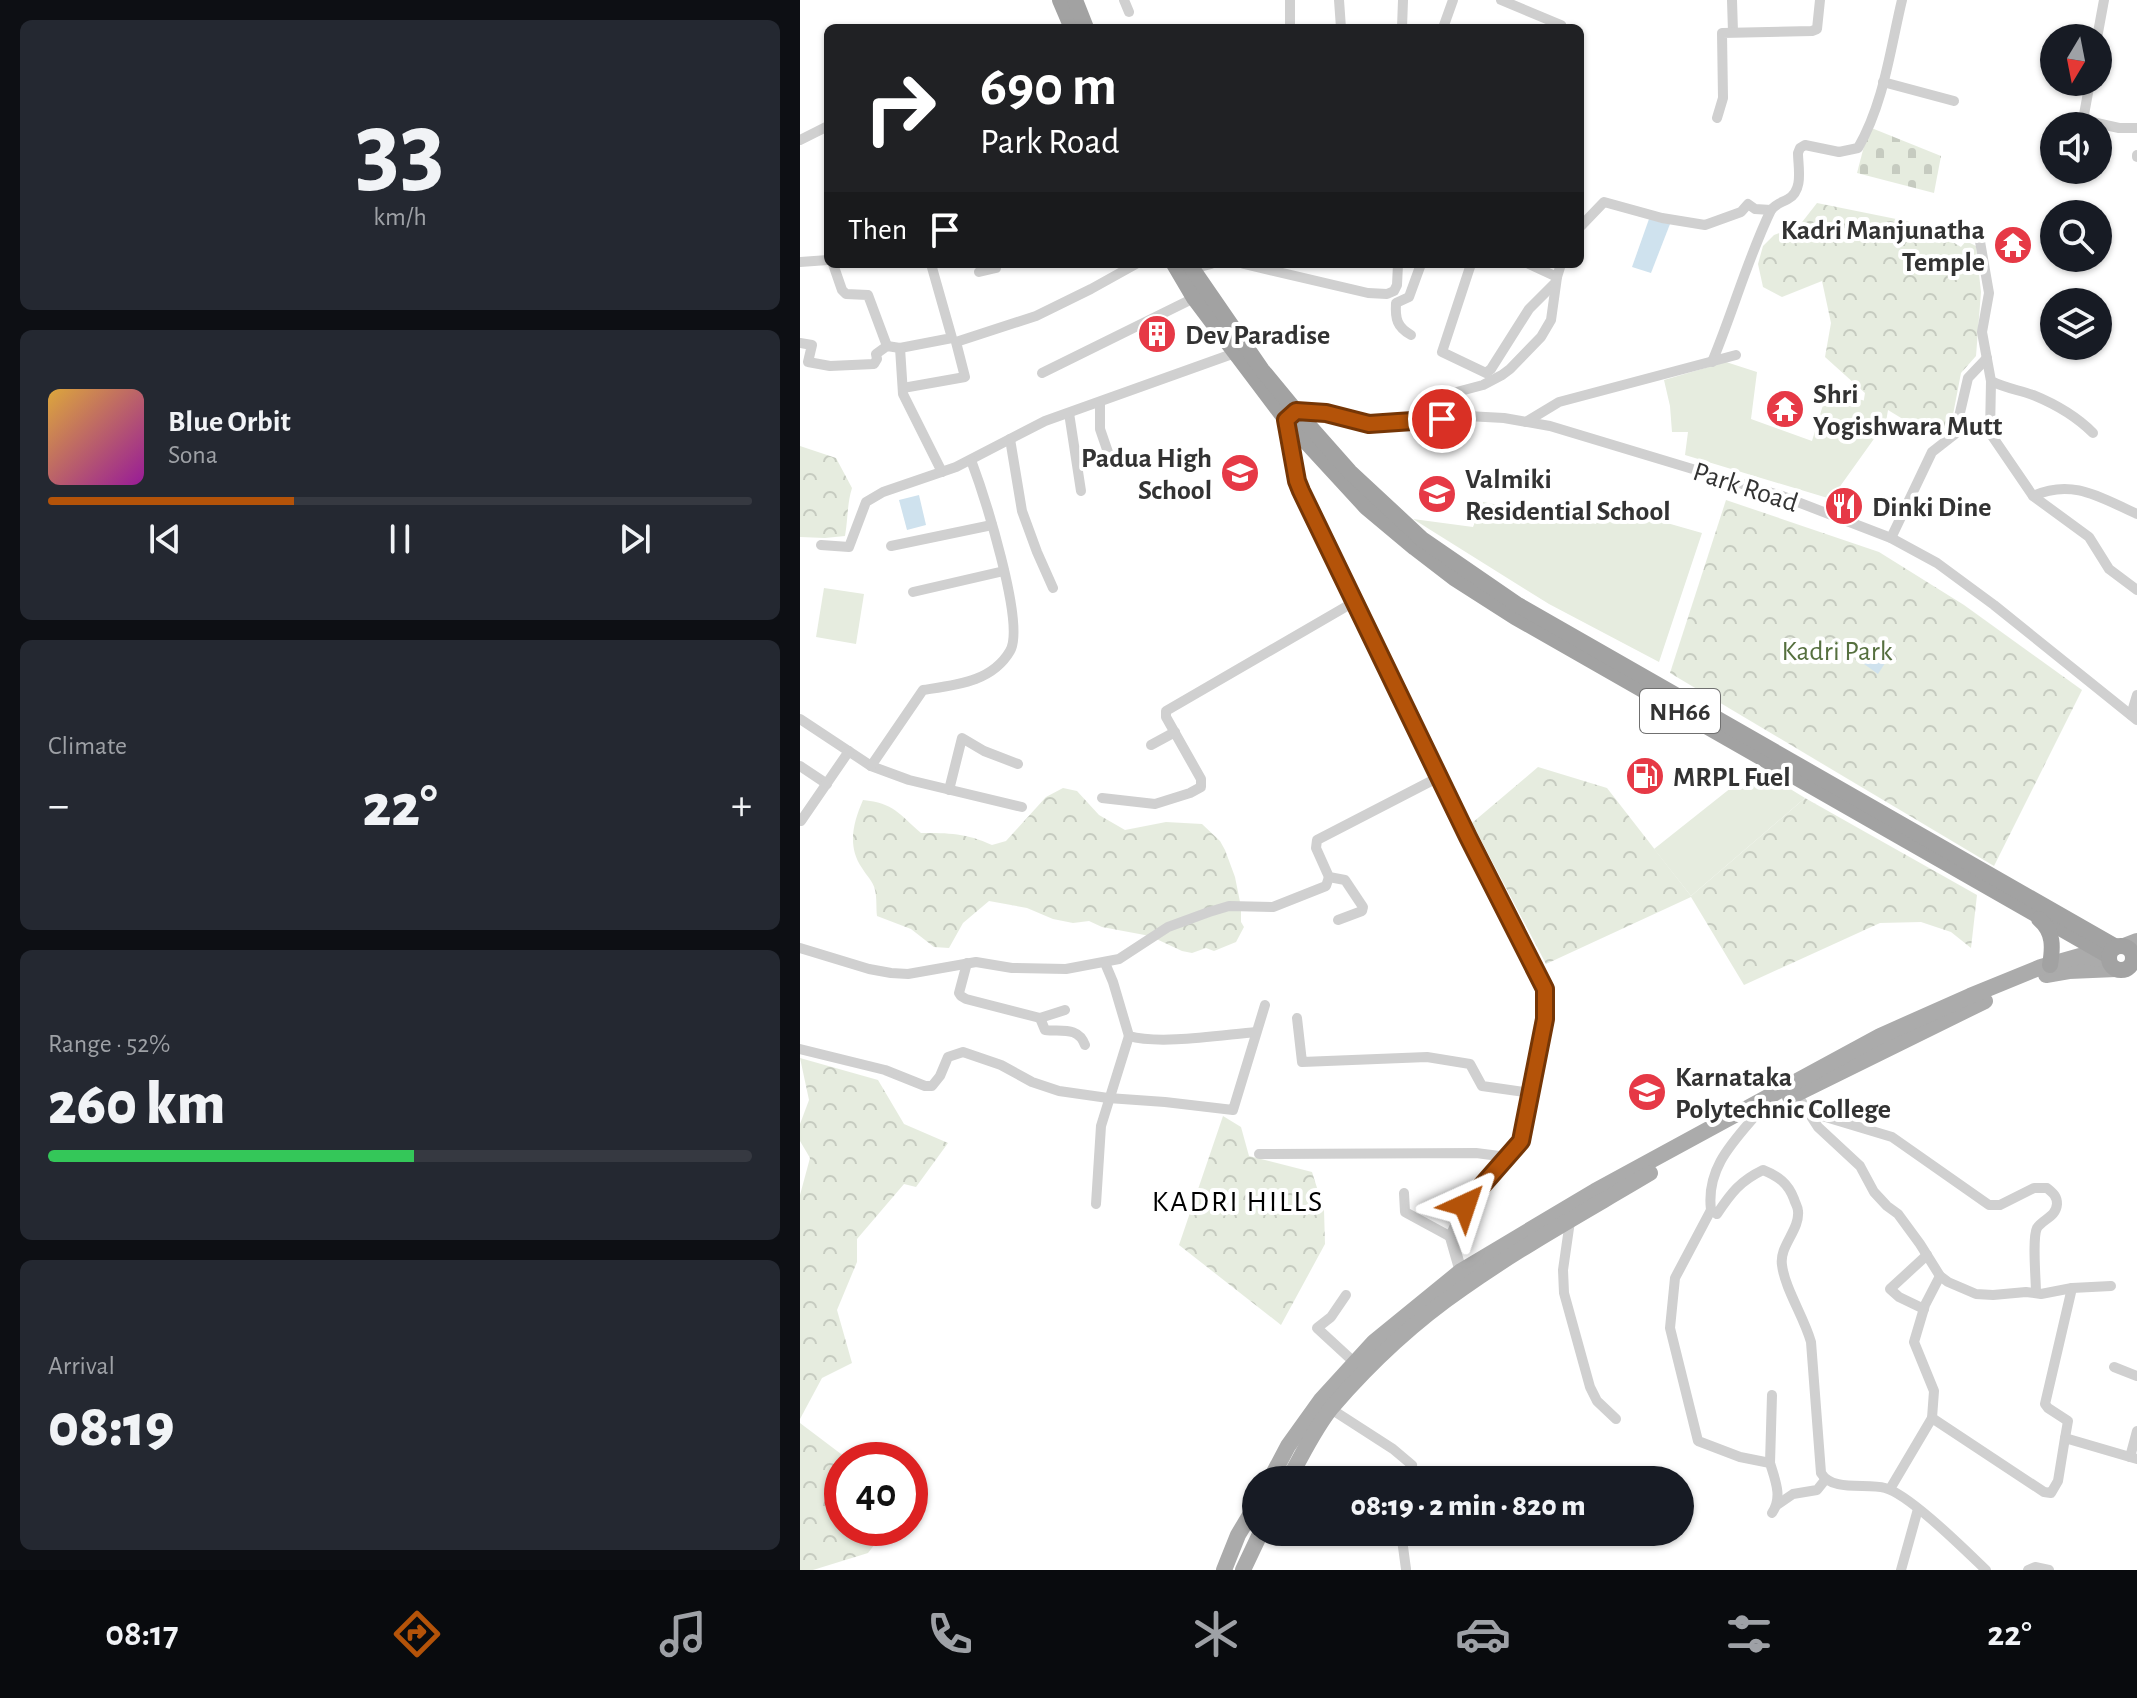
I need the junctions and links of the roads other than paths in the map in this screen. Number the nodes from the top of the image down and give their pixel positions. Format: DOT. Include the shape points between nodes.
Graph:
graph roads {
  1 [pos="1060,0"];
  2 [pos="1075,0"];
  3 [pos="1124,0"];
  4 [pos="1290,0"];
  5 [pos="1339,0"];
  6 [pos="1403,0"];
  7 [pos="1453,0"];
  8 [pos="1501,0"];
  9 [pos="1732,0"];
  10 [pos="1820,0"];
  11 [pos="1902,0"];
  12 [pos="2104,0"];
  13 [pos="1129,12"];
  14 [pos="1070,24"];
  15 [pos="1084,24"];
  16 [pos="1290,24"];
  17 [pos="1341,24"];
  18 [pos="1402,24"];
  19 [pos="1444,24"];
  20 [pos="1559,24"];
  21 [pos="2100,24"];
  22 [pos="1733,32"];
  23 [pos="1883,82"];
  24 [pos="2087,96"];
  25 [pos="1954,101"];
  26 [pos="1717,118"];
  27 [pos="824,128"];
  28 [pos="2137,128"];
  29 [pos="800,140"];
  30 [pos="1771,210"];
  31 [pos="1584,223"];
  32 [pos="1978,230"];
  33 [pos="824,260"];
  34 [pos="800,262"];
  35 [pos="834,268"];
  36 [pos="932,268"];
  37 [pos="996,268"];
  38 [pos="1129,268"];
  39 [pos="1176,268"];
  40 [pos="1192,268"];
  41 [pos="1261,268"];
  42 [pos="1398,268"];
  43 [pos="1420,268"];
  44 [pos="1470,268"];
  45 [pos="1536,268"];
  46 [pos="1560,268"];
  47 [pos="979,272"];
  48 [pos="1557,280"];
  49 [pos="1194,298"];
  50 [pos="1411,335"];
  51 [pos="800,343"];
  52 [pos="887,346"];
  53 [pos="900,348"];
  54 [pos="1235,353"];
  55 [pos="1736,355"];
  56 [pos="1987,358"];
  57 [pos="1712,362"];
  58 [pos="1042,373"];
  59 [pos="1991,381"];
  60 [pos="903,388"];
  61 [pos="1100,402"];
  62 [pos="1069,413"];
  63 [pos="1291,416"];
  64 [pos="1416,422"];
  65 [pos="1526,422"];
  66 [pos="2093,433"];
  67 [pos="1010,439"];
  68 [pos="971,460"];
  69 [pos="1111,461"];
  70 [pos="942,472"];
  71 [pos="1081,491"];
  72 [pos="2033,496"];
  73 [pos="2137,514"];
  74 [pos="992,525"];
  75 [pos="1891,538"];
  76 [pos="821,545"];
  77 [pos="891,546"];
  78 [pos="1004,571"];
  79 [pos="1053,588"];
  80 [pos="2137,590"];
  81 [pos="913,592"];
  82 [pos="1354,602"];
  83 [pos="2137,695"];
  84 [pos="2134,718"];
  85 [pos="800,719"];
  86 [pos="1175,732"];
  87 [pos="1151,745"];
  88 [pos="849,751"];
  89 [pos="1018,764"];
  90 [pos="800,766"];
  91 [pos="871,766"];
  92 [pos="1439,777"];
  93 [pos="827,784"];
  94 [pos="949,790"];
  95 [pos="1102,798"];
  96 [pos="1022,807"];
  97 [pos="801,821"];
  98 [pos="1329,877"];
  99 [pos="2031,911"];
  100 [pos="1338,920"];
  101 [pos="800,948"];
  102 [pos="2126,958"];
  103 [pos="967,963"];
  104 [pos="1105,963"];
  105 [pos="2050,965"];
  106 [pos="2034,974"];
  107 [pos="1265,1005"];
  108 [pos="1065,1010"];
  109 [pos="1040,1018"];
  110 [pos="1297,1018"];
  111 [pos="1256,1032"];
  112 [pos="1129,1036"];
  113 [pos="1085,1045"];
  114 [pos="800,1049"];
  115 [pos="1531,1093"];
  116 [pos="1796,1093"];
  117 [pos="1108,1098"];
  118 [pos="1761,1108"];
  119 [pos="1807,1112"];
  120 [pos="1259,1154"];
  121 [pos="1507,1157"];
  122 [pos="1404,1193"];
  123 [pos="1096,1204"];
  124 [pos="1711,1210"];
  125 [pos="1570,1221"];
  126 [pos="1451,1237"];
  127 [pos="1927,1255"];
  128 [pos="1940,1276"];
  129 [pos="1463,1278"];
  130 [pos="2111,1286"];
  131 [pos="2072,1288"];
  132 [pos="2036,1293"];
  133 [pos="1346,1295"];
  134 [pos="1924,1309"];
  135 [pos="1355,1363"];
  136 [pos="2114,1367"];
  137 [pos="2137,1376"];
  138 [pos="1772,1395"];
  139 [pos="1331,1409"];
  140 [pos="1932,1418"];
  141 [pos="1616,1419"];
  142 [pos="2137,1431"];
  143 [pos="2065,1438"];
  144 [pos="2133,1458"];
  145 [pos="1770,1463"];
  146 [pos="1277,1466"];
  147 [pos="1296,1466"];
  148 [pos="1411,1466"];
  149 [pos="1825,1480"];
  150 [pos="1890,1489"];
  151 [pos="1918,1509"];
  152 [pos="1242,1528"];
  153 [pos="1254,1546"];
  154 [pos="1403,1546"];
  155 [pos="1406,1569"];
  156 [pos="1224,1570"];
  157 [pos="1243,1570"];
  158 [pos="1901,1570"];
  159 [pos="1986,1570"];
  160 [pos="2028,1570"];
  161 [pos="2049,1570"];
  1 -- 14 [label="highway"];
  2 -- 15 [label="highway"];
  3 -- 13 [label="street"];
  4 -- 16 [label="street"];
  5 -- 17 [label="street"];
  6 -- 18 [label="street"];
  7 -- 19 [label="street"];
  8 -- 20 [label="street"];
  9 -- 22 [label="street"];
  10 -- 22 [label="street" via="1817,29"];
  11 -- 23 [label="street"];
  12 -- 21 [label="street"];
  22 -- 26 [label="street" via="1722,33 1723,98"];
  23 -- 25 [label="street"];
  23 -- 30 [label="street" via="1858,148 1800,148 1796,192"];
  24 -- 28 [label="street" via="2083,120"];
  27 -- 29 [label="street"];
  30 -- 31 [label="street" via="1748,204 1741,212 1705,225 1604,202"];
  30 -- 57 [label="street"];
  32 -- 56 [label="street" via="1989,293 1982,332"];
  33 -- 34 [label="street"];
  35 -- 52 [label="street" via="846,294 868,295"];
  36 -- 53 [label="street" via="952,338"];
  37 -- 47 [label="street"];
  38 -- 60 [label="street" via="1036,316 956,342 965,377"];
  39 -- 49 [label="highway, NH66"];
  40 -- 63 [label="highway, NH66"];
  41 -- 42 [label="street" via="1387,294 1397,285"];
  43 -- 50 [label="street" via="1409,297 1396,303 1395,319"];
  44 -- 48 [label="street" via="1442,352 1486,373 1529,309"];
  45 -- 48 [label="street"];
  46 -- 48 [label="street"];
  48 -- 64 [label="street" via="1551,320 1510,369 1483,385 1419,402"];
  49 -- 54 [label="highway, NH66"];
  49 -- 58 [label="street"];
  51 -- 52 [label="street" via="812,345 808,362 830,366 874,364 876,354"];
  52 -- 53 [label="street"];
  53 -- 60 [label="street"];
  54 -- 61 [label="street"];
  54 -- 63 [label="highway, NH66"];
  55 -- 57 [label="street"];
  56 -- 59 [label="street"];
  56 -- 75 [label="street" via="1968,378 1955,434 1932,452"];
  57 -- 65 [label="street" via="1559,402"];
  59 -- 66 [label="street" via="2046,401"];
  59 -- 72 [label="street" via="1990,433"];
  60 -- 70 [label="street"];
  61 -- 62 [label="street"];
  61 -- 69 [label="street" via="1100,429"];
  62 -- 67 [label="street"];
  62 -- 71 [label="street"];
  63 -- 64 [label="street, Park Road" via="1326,413 1369,424"];
  63 -- 82 [label="street" via="1297,481"];
  63 -- 99 [label="highway, NH66" via="1366,507 1454,578"];
  63 -- 102 [label="highway, NH66" via="1422,539 1518,605"];
  64 -- 65 [label="street, Park Road" via="1467,416"];
  65 -- 75 [label="street, Park Road" via="1782,496"];
  67 -- 68 [label="street"];
  67 -- 79 [label="street" via="1022,511"];
  68 -- 70 [label="street"];
  68 -- 74 [label="street"];
  70 -- 76 [label="street" via="866,502 849,547"];
  72 -- 73 [label="street" via="2061,489 2088,491"];
  72 -- 80 [label="street" via="2089,537 2109,569"];
  74 -- 77 [label="street"];
  74 -- 78 [label="street"];
  75 -- 84 [label="street, Park Road" via="1971,588"];
  78 -- 81 [label="street"];
  78 -- 91 [label="street" via="1015,635 1011,650 995,669 976,679 923,690"];
  82 -- 86 [label="street" via="1166,711"];
  82 -- 92 [label="street"];
  83 -- 84 [label="street"];
  85 -- 88 [label="street"];
  86 -- 87 [label="street"];
  86 -- 95 [label="street" via="1201,787 1155,804"];
  88 -- 91 [label="street"];
  88 -- 93 [label="street"];
  89 -- 94 [label="street" via="962,738"];
  90 -- 93 [label="street"];
  91 -- 94 [label="street"];
  92 -- 98 [label="street" via="1317,840"];
  92 -- 115 [label="street" via="1545,989 1545,1019"];
  93 -- 97 [label="street"];
  94 -- 96 [label="street"];
  98 -- 100 [label="street" via="1345,880 1363,907"];
  98 -- 104 [label="street" via="1326,886 1273,907 1229,906 1168,927"];
  99 -- 102 [label="highway, NH66"];
  99 -- 105 [label="highway" via="2047,925 2053,941"];
  101 -- 103 [label="street" via="891,973"];
  102 -- 105 [label="main road" via="2080,956"];
  102 -- 106 [label="main road"];
  103 -- 104 [label="street" via="1044,969"];
  103 -- 109 [label="street" via="961,996"];
  104 -- 112 [label="street"];
  105 -- 106 [label="main road"];
  106 -- 116 [label="main road"];
  106 -- 118 [label="main road" via="1880,1036"];
  107 -- 111 [label="street"];
  108 -- 109 [label="street"];
  109 -- 113 [label="street" via="1045,1030 1069,1030"];
  110 -- 115 [label="street" via="1302,1062 1427,1057 1470,1064 1482,1086"];
  111 -- 112 [label="street" via="1158,1040"];
  111 -- 117 [label="street" via="1233,1110"];
  112 -- 117 [label="street"];
  114 -- 117 [label="street" via="925,1086 940,1076 948,1057 963,1052 1059,1091"];
  115 -- 121 [label="street" via="1521,1141"];
  116 -- 118 [label="main road"];
  116 -- 119 [label="street"];
  117 -- 123 [label="street"];
  118 -- 124 [label="street" via="1724,1152 1714,1173"];
  118 -- 125 [label="main road"];
  118 -- 129 [label="main road" via="1595,1191"];
  119 -- 127 [label="street" via="1860,1166 1874,1192 1898,1214"];
  119 -- 132 [label="street" via="1892,1137 1989,1205 2047,1188 2057,1201 2034,1239"];
  120 -- 121 [label="street"];
  121 -- 126 [label="street" via="1465,1205"];
  122 -- 126 [label="street" via="1405,1212"];
  124 -- 145 [label="street" via="1675,1278 1670,1328 1698,1441"];
  124 -- 149 [label="street" via="1717,1214 1745,1178 1763,1170 1779,1176 1791,1191 1798,1211 1781,1264 1811,1342"];
  125 -- 129 [label="main road"];
  125 -- 141 [label="street" via="1564,1293 1590,1387"];
  126 -- 129 [label="street"];
  127 -- 128 [label="street"];
  127 -- 134 [label="street" via="1890,1289"];
  128 -- 132 [label="street" via="1976,1294"];
  128 -- 134 [label="street"];
  129 -- 135 [label="main road" via="1374,1342"];
  129 -- 139 [label="main road"];
  130 -- 131 [label="street"];
  131 -- 132 [label="street"];
  131 -- 143 [label="street" via="2045,1404 2068,1421"];
  133 -- 135 [label="street" via="1317,1328"];
  134 -- 140 [label="street" via="1914,1342 1934,1391"];
  135 -- 146 [label="main road" via="1321,1400"];
  136 -- 137 [label="street"];
  138 -- 145 [label="street"];
  139 -- 147 [label="main road"];
  139 -- 148 [label="street"];
  140 -- 143 [label="street" via="2044,1492 2051,1493 2058,1481"];
  140 -- 150 [label="street"];
  142 -- 144 [label="street"];
  143 -- 144 [label="street"];
  145 -- 149 [label="street" via="1778,1491 1774,1509 1793,1494 1817,1490"];
  149 -- 150 [label="street"];
  150 -- 151 [label="street"];
  151 -- 158 [label="street"];
  151 -- 159 [label="street"];
  152 -- 156 [label="main road"];
  153 -- 157 [label="main road"];
  154 -- 155 [label="street"];
  160 -- 161 [label="street"];
}
